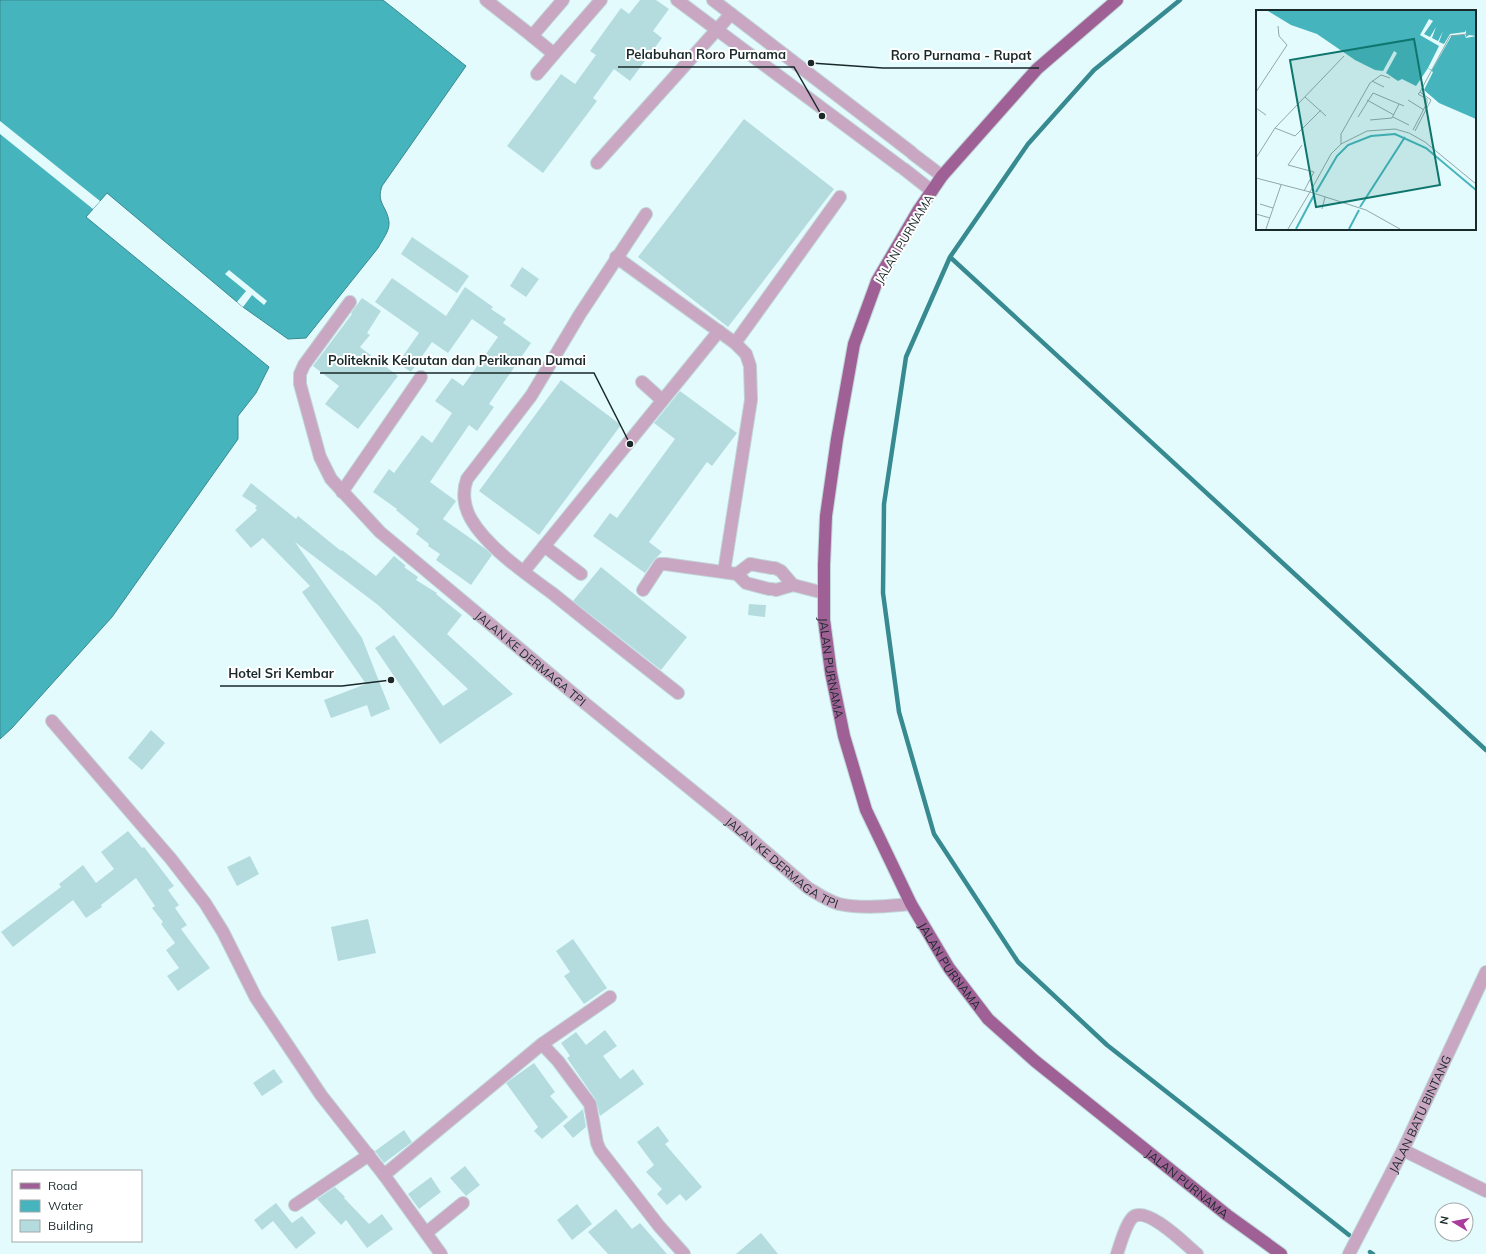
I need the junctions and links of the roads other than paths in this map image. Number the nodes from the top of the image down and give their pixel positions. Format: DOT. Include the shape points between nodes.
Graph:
graph roads {
  1 [pos="486,0"];
  2 [pos="563,0"];
  3 [pos="601,0"];
  4 [pos="677,0"];
  5 [pos="713,0"];
  6 [pos="1117,0"];
  7 [pos="731,14"];
  8 [pos="717,30"];
  9 [pos="532,36"];
  10 [pos="554,54"];
  11 [pos="537,74"];
  12 [pos="597,163"];
  13 [pos="942,176"];
  14 [pos="932,191"];
  15 [pos="840,197"];
  16 [pos="646,214"];
  17 [pos="616,257"];
  18 [pos="350,302"];
  19 [pos="718,331"];
  20 [pos="735,343"];
  21 [pos="421,377"];
  22 [pos="642,382"];
  23 [pos="662,400"];
  24 [pos="342,492"];
  25 [pos="544,546"];
  26 [pos="524,571"];
  27 [pos="724,572"];
  28 [pos="581,574"];
  29 [pos="737,574"];
  30 [pos="793,585"];
  31 [pos="643,590"];
  32 [pos="824,593"];
  33 [pos="678,693"];
  34 [pos="52,721"];
  35 [pos="911,904"];
  36 [pos="1486,972"];
  37 [pos="610,997"];
  38 [pos="542,1044"];
  39 [pos="1403,1150"];
  40 [pos="369,1155"];
  41 [pos="384,1175"];
  42 [pos="1486,1191"];
  43 [pos="463,1203"];
  44 [pos="295,1206"];
  45 [pos="426,1232"];
  46 [pos="441,1254"];
  47 [pos="684,1254"];
  48 [pos="1117,1254"];
  49 [pos="1197,1254"];
  50 [pos="1282,1254"];
  51 [pos="1349,1254"];
  1 -- 9 [label="street"];
  2 -- 9 [label="street"];
  3 -- 10 [label="street"];
  4 -- 8 [label="street"];
  5 -- 7 [label="street"];
  6 -- 13 [label="main road, JALAN PURNAMA" via="1038,69"];
  7 -- 8 [label="street"];
  7 -- 13 [label="street"];
  8 -- 12 [label="street"];
  8 -- 14 [label="street"];
  9 -- 10 [label="street"];
  10 -- 11 [label="street"];
  13 -- 14 [label="main road, JALAN PURNAMA"];
  14 -- 32 [label="main road, JALAN PURNAMA" via="877,281 854,344 826,516"];
  15 -- 20 [label="street"];
  16 -- 17 [label="street"];
  17 -- 19 [label="street"];
  17 -- 26 [label="street" via="531,396 467,479 464,488 466,507 480,532"];
  18 -- 24 [label="street, JALAN KE DERMAGA TPI" via="300,374 300,384 320,457 331,479"];
  19 -- 20 [label="street"];
  19 -- 23 [label="street"];
  20 -- 27 [label="street" via="746,354 750,366 751,400"];
  21 -- 24 [label="street"];
  22 -- 23 [label="street"];
  23 -- 25 [label="street"];
  24 -- 35 [label="street, JALAN KE DERMAGA TPI" via="400,549 808,888 846,905 871,907"];
  25 -- 26 [label="street"];
  25 -- 28 [label="street"];
  26 -- 33 [label="street"];
  27 -- 29 [label="street"];
  27 -- 31 [label="street" via="660,564"];
  29 -- 30 [label="street" via="746,583 776,590"];
  29 -- 30 [label="street" via="750,564 774,568 781,571"];
  30 -- 32 [label="street"];
  32 -- 35 [label="main road, JALAN PURNAMA" via="824,620 831,673 844,736 866,810"];
  34 -- 40 [label="street" via="171,859 205,903 223,932 256,998 321,1095"];
  35 -- 50 [label="main road, JALAN PURNAMA" via="949,968 988,1019 1047,1071 1227,1215"];
  36 -- 39 [label="street, JALAN BATU BINTANG"];
  37 -- 38 [label="street"];
  38 -- 41 [label="street"];
  38 -- 47 [label="street" via="590,1104 596,1143 600,1150"];
  39 -- 42 [label="street"];
  39 -- 51 [label="street, JALAN BATU BINTANG"];
  40 -- 41 [label="street"];
  40 -- 44 [label="street"];
  41 -- 45 [label="street"];
  43 -- 45 [label="street"];
  45 -- 46 [label="street"];
  48 -- 49 [label="street" via="1130,1221 1133,1217 1141,1215 1159,1222"];
}
